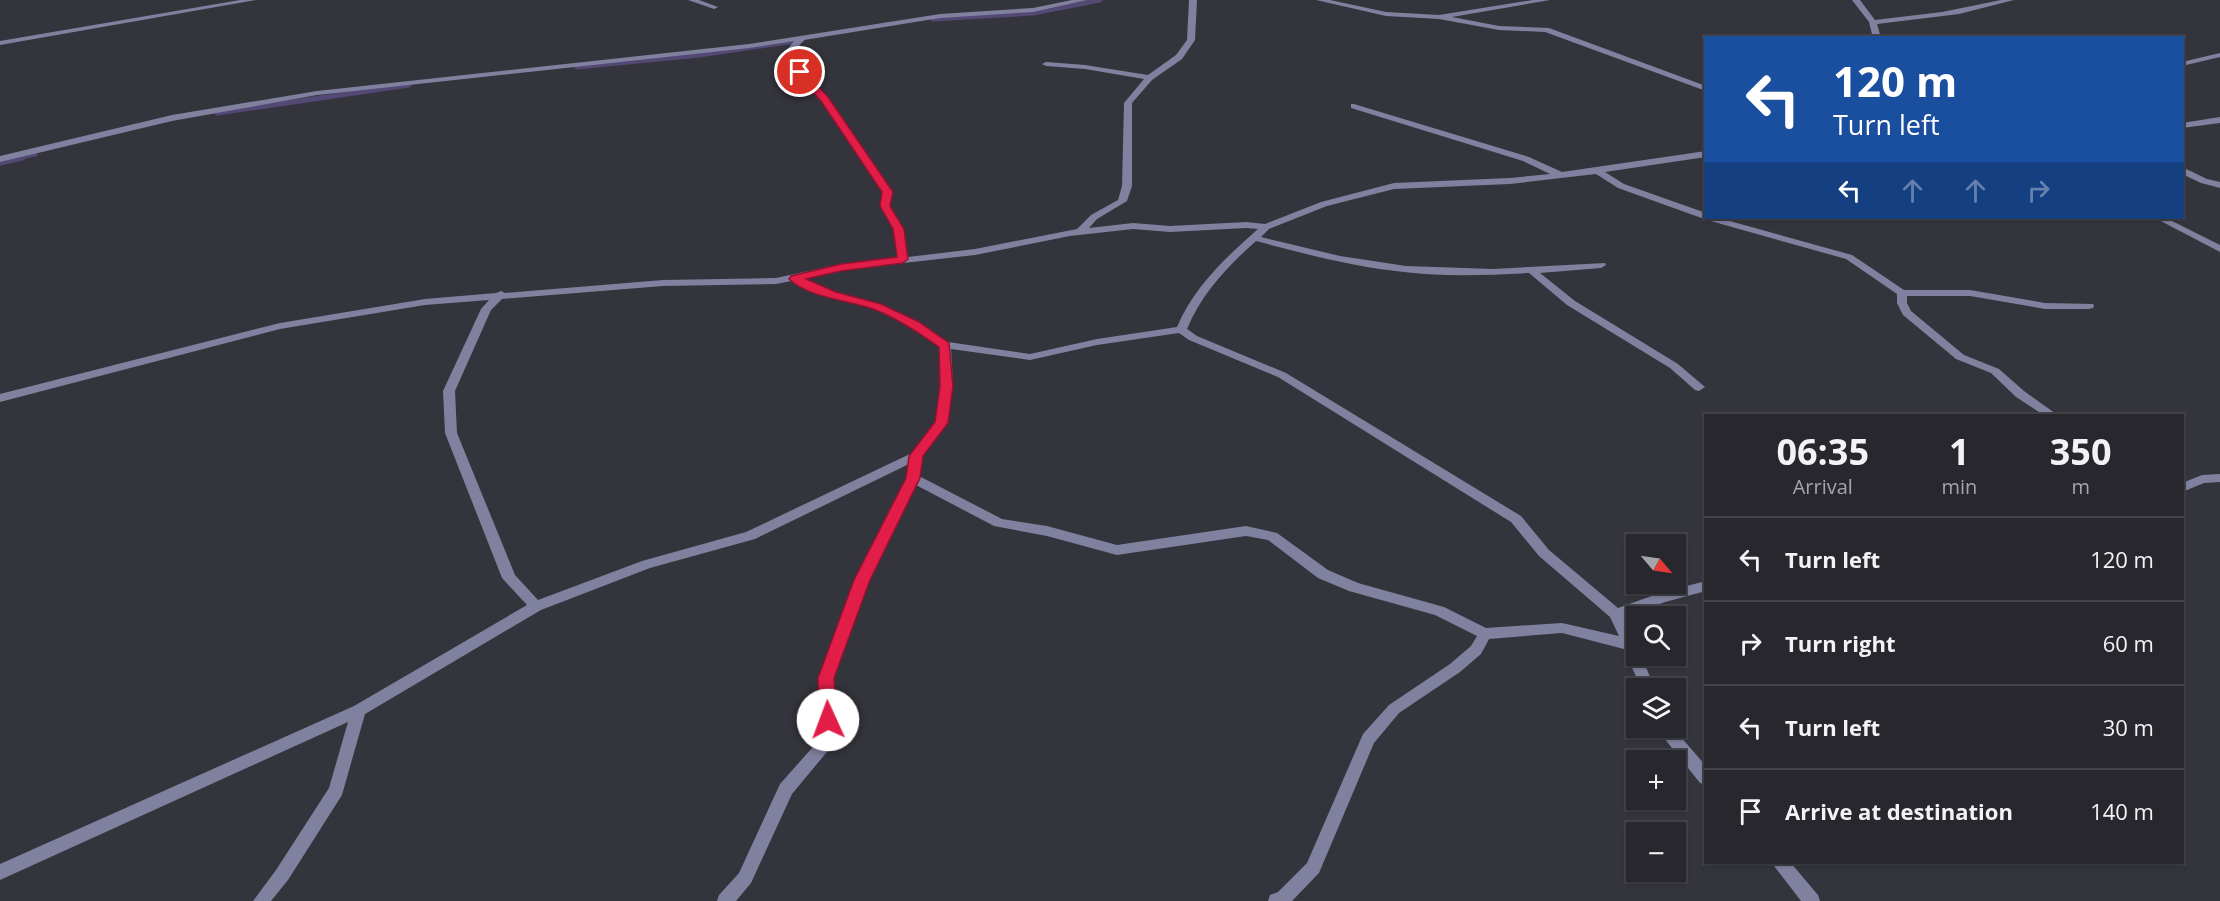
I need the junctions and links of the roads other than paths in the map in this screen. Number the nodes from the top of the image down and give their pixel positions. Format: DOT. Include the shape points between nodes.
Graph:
graph roads {
  1 [pos="252,0"];
  2 [pos="692,0"];
  3 [pos="1083,0"];
  4 [pos="1193,0"];
  5 [pos="1320,0"];
  6 [pos="1546,0"];
  7 [pos="1856,0"];
  8 [pos="2010,0"];
  9 [pos="714,7"];
  10 [pos="1439,17"];
  11 [pos="1873,22"];
  12 [pos="1876,36"];
  13 [pos="801,38"];
  14 [pos="0,43"];
  15 [pos="2220,55"];
  16 [pos="1046,64"];
  17 [pos="2184,64"];
  18 [pos="1149,78"];
  19 [pos="1704,88"];
  20 [pos="1354,106"];
  21 [pos="2220,120"];
  22 [pos="2184,126"];
  23 [pos="1704,154"];
  24 [pos="0,159"];
  25 [pos="1598,171"];
  26 [pos="2184,171"];
  27 [pos="1561,175"];
  28 [pos="2220,185"];
  29 [pos="1704,215"];
  30 [pos="1714,219"];
  31 [pos="2162,219"];
  32 [pos="1266,227"];
  33 [pos="1080,232"];
  34 [pos="1254,237"];
  35 [pos="2220,249"];
  36 [pos="903,259"];
  37 [pos="1601,265"];
  38 [pos="1532,271"];
  39 [pos="795,279"];
  40 [pos="1902,293"];
  41 [pos="501,294"];
  42 [pos="2089,306"];
  43 [pos="1181,330"];
  44 [pos="945,345"];
  45 [pos="1698,387"];
  46 [pos="0,398"];
  47 [pos="2051,414"];
  48 [pos="916,456"];
  49 [pos="913,478"];
  50 [pos="2220,478"];
  51 [pos="2184,487"];
  52 [pos="1704,587"];
  53 [pos="536,606"];
  54 [pos="1616,614"];
  55 [pos="1485,634"];
  56 [pos="1626,639"];
  57 [pos="1626,644"];
  58 [pos="359,710"];
  59 [pos="1672,738"];
  60 [pos="1704,776"];
  61 [pos="1781,864"];
  62 [pos="0,872"];
  63 [pos="261,901"];
  64 [pos="725,901"];
  65 [pos="1276,901"];
  66 [pos="1812,901"];
  1 -- 14 [label="street"];
  2 -- 9 [label="street"];
  3 -- 13 [label="street" via="1033,10 940,16"];
  4 -- 18 [label="street" via="1191,40 1179,57"];
  5 -- 10 [label="street" via="1386,14"];
  6 -- 10 [label="street"];
  7 -- 11 [label="street"];
  8 -- 11 [label="street" via="1928,18"];
  10 -- 19 [label="street" via="1500,28 1546,30"];
  11 -- 12 [label="street"];
  13 -- 24 [label="street" via="317,93 172,118"];
  13 -- 36 [label="street" via="787,55 825,99 888,192 885,206 898,229"];
  15 -- 17 [label="street"];
  16 -- 18 [label="street"];
  18 -- 33 [label="street" via="1128,103 1127,186 1122,201 1094,217"];
  20 -- 27 [label="street" via="1526,159"];
  21 -- 22 [label="street"];
  23 -- 25 [label="street"];
  25 -- 27 [label="street"];
  25 -- 29 [label="street" via="1622,186"];
  26 -- 28 [label="street"];
  27 -- 32 [label="street" via="1394,186 1324,204"];
  30 -- 40 [label="street" via="1849,257"];
  31 -- 35 [label="street"];
  32 -- 33 [label="street" via="1133,226"];
  32 -- 34 [label="street"];
  33 -- 36 [label="street" via="975,252"];
  34 -- 38 [label="street" via="1388,267"];
  34 -- 43 [label="street" via="1221,268 1186,315"];
  36 -- 39 [label="street" via="841,267"];
  37 -- 38 [label="street"];
  38 -- 45 [label="street" via="1571,303 1674,366"];
  39 -- 41 [label="street"];
  39 -- 44 [label="street" via="832,295 876,306 914,324"];
  40 -- 42 [label="street" via="1970,293 2045,306"];
  40 -- 47 [label="street" via="1907,313 1960,357 1995,371"];
  41 -- 46 [label="street" via="280,326"];
  41 -- 53 [label="street" via="486,309 449,391 450,434 509,578"];
  43 -- 44 [label="street" via="1030,357"];
  43 -- 54 [label="street" via="1282,375 1516,519 1544,553"];
  44 -- 48 [label="street" via="947,386 941,423"];
  48 -- 49 [label="street"];
  48 -- 53 [label="street" via="750,536 647,564"];
  49 -- 55 [label="street" via="999,523 1117,550 1246,531 1272,536 1323,574 1439,611"];
  49 -- 64 [label="street" via="862,580 826,678 828,741 786,789 745,878"];
  50 -- 51 [label="street" via="2202,479"];
  52 -- 54 [label="street"];
  53 -- 58 [label="street"];
  54 -- 56 [label="street"];
  55 -- 57 [label="street" via="1562,628"];
  55 -- 65 [label="street" via="1476,650 1394,709 1368,739 1313,868 1284,898"];
  58 -- 62 [label="street"];
  58 -- 63 [label="street" via="336,790"];
  59 -- 60 [label="street"];
  61 -- 66 [label="street"];
}
